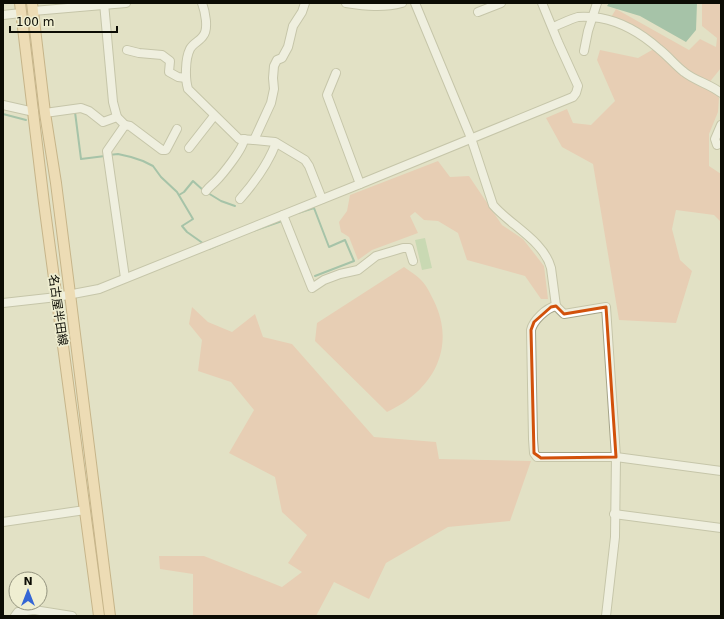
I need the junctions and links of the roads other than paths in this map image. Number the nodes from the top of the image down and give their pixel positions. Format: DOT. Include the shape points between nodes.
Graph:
graph roads {
  1 [pos="126,3"];
  2 [pos="202,3"];
  3 [pos="305,3"];
  4 [pos="346,3"];
  5 [pos="402,3"];
  6 [pos="415,3"];
  7 [pos="501,3"];
  8 [pos="542,3"];
  9 [pos="597,3"];
  10 [pos="104,4"];
  11 [pos="33,7"];
  12 [pos="21,8"];
  13 [pos="478,12"];
  14 [pos="3,14"];
  15 [pos="592,17"];
  16 [pos="553,27"];
  17 [pos="127,50"];
  18 [pos="584,51"];
  19 [pos="336,72"];
  20 [pos="186,78"];
  21 [pos="721,93"];
  22 [pos="3,105"];
  23 [pos="34,112"];
  24 [pos="45,113"];
  25 [pos="214,116"];
  26 [pos="116,117"];
  27 [pos="125,125"];
  28 [pos="721,125"];
  29 [pos="177,129"];
  30 [pos="471,138"];
  31 [pos="244,139"];
  32 [pos="254,140"];
  33 [pos="276,143"];
  34 [pos="717,145"];
  35 [pos="189,148"];
  36 [pos="360,184"];
  37 [pos="206,191"];
  38 [pos="240,199"];
  39 [pos="322,199"];
  40 [pos="283,215"];
  41 [pos="413,261"];
  42 [pos="124,278"];
  43 [pos="70,294"];
  44 [pos="56,297"];
  45 [pos="3,303"];
  46 [pos="556,306"];
  47 [pos="616,457"];
  48 [pos="721,470"];
  49 [pos="85,510"];
  50 [pos="614,514"];
  51 [pos="3,522"];
  52 [pos="721,528"];
  53 [pos="15,616"];
  54 [pos="72,616"];
  55 [pos="99,616"];
  56 [pos="110,616"];
  57 [pos="606,616"];
  1 -- 10 [label="street"];
  2 -- 20 [label="street" via="206,14 205,34 190,50"];
  3 -- 32 [label="street" via="293,26 288,47 274,66 272,103"];
  4 -- 5 [label="street" via="375,7"];
  6 -- 30 [label="street"];
  7 -- 13 [label="street"];
  8 -- 16 [label="street"];
  9 -- 15 [label="street"];
  10 -- 11 [label="street"];
  10 -- 26 [label="street"];
  11 -- 24 [label="main road, 名古屋半田線"];
  12 -- 14 [label="street"];
  12 -- 23 [label="main road, 名古屋半田線"];
  15 -- 16 [label="street" via="578,17"];
  15 -- 18 [label="street"];
  15 -- 21 [label="street" via="614,21 639,33 684,72"];
  16 -- 30 [label="street" via="578,86 576,93 564,101"];
  17 -- 20 [label="street" via="162,55 170,62 169,72"];
  19 -- 36 [label="street" via="327,95"];
  20 -- 25 [label="street" via="188,89"];
  22 -- 23 [label="street"];
  23 -- 44 [label="main road, 名古屋半田線"];
  24 -- 26 [label="street" via="81,108 103,122"];
  24 -- 43 [label="main road, 名古屋半田線"];
  25 -- 31 [label="street" via="239,139"];
  25 -- 35 [label="street"];
  26 -- 27 [label="street"];
  27 -- 29 [label="street" via="162,150 166,150"];
  27 -- 42 [label="street" via="107,151"];
  28 -- 34 [label="street" via="715,139"];
  30 -- 36 [label="street"];
  30 -- 46 [label="street" via="494,205 528,236 550,263"];
  31 -- 32 [label="street"];
  31 -- 37 [label="street" via="233,160"];
  32 -- 33 [label="street"];
  33 -- 38 [label="street" via="267,165"];
  33 -- 39 [label="street" via="305,160"];
  36 -- 39 [label="street"];
  39 -- 40 [label="street"];
  40 -- 41 [label="street" via="312,288 324,280 358,270 376,256 403,248 408,248"];
  40 -- 42 [label="street"];
  42 -- 43 [label="street" via="99,289"];
  43 -- 44 [label="street"];
  43 -- 56 [label="main road, 名古屋半田線"];
  44 -- 45 [label="street"];
  44 -- 49 [label="main road, 名古屋半田線"];
  46 -- 47 [label="street" via="564,314 606,308"];
  46 -- 47 [label="street" via="551,307 534,322 531,330 534,453 541,458"];
  47 -- 48 [label="street"];
  47 -- 50 [label="street"];
  49 -- 51 [label="street"];
  49 -- 55 [label="main road, 名古屋半田線"];
  50 -- 52 [label="street"];
  50 -- 57 [label="street" via="615,536"];
  53 -- 54 [label="street" via="18,612 34,610"];
}
